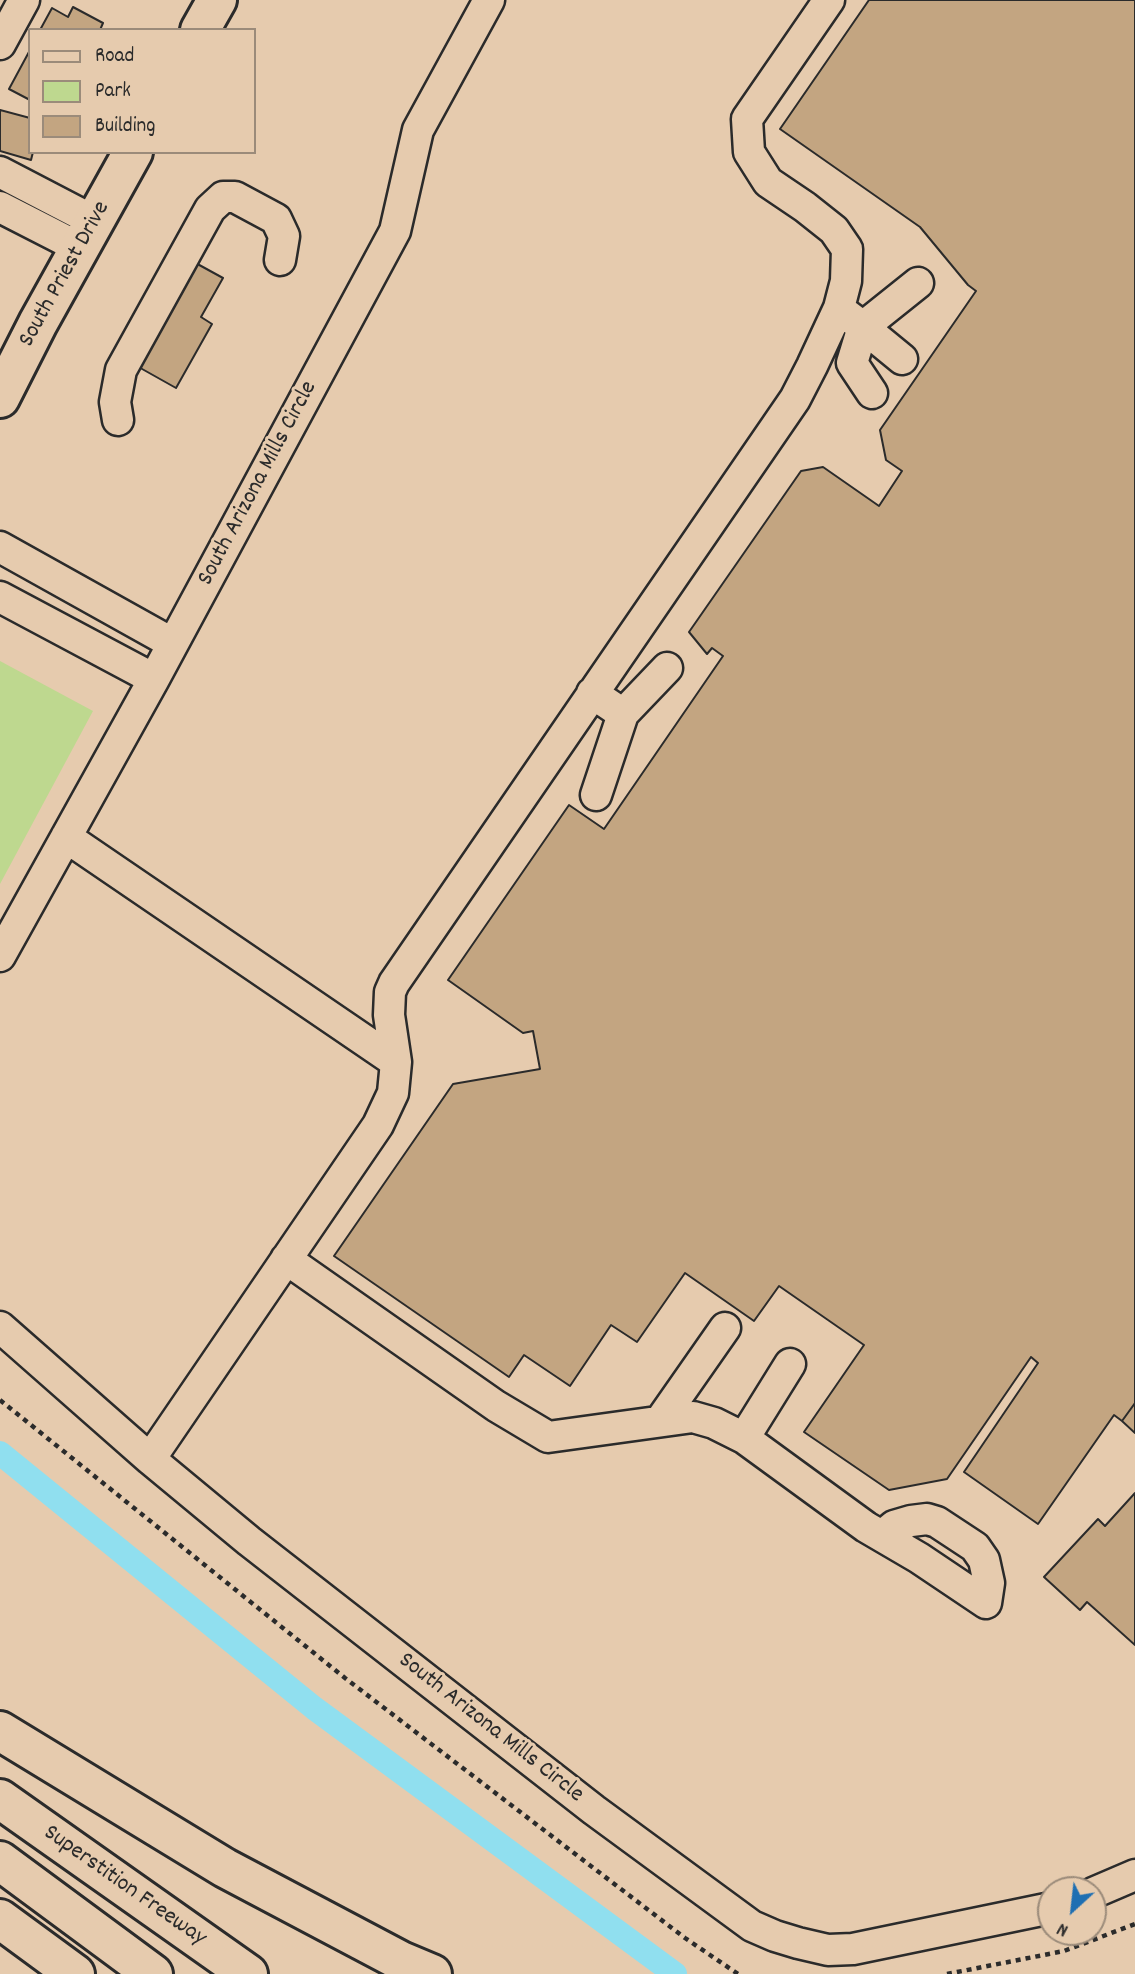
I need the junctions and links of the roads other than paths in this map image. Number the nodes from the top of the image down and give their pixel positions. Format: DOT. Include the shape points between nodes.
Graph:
graph roads {
  1 [pos="24,0"];
  2 [pos="217,0"];
  3 [pos="489,0"];
  4 [pos="829,0"];
  5 [pos="201,28"];
  6 [pos="0,44"];
  7 [pos="132,154"];
  8 [pos="0,172"];
  9 [pos="0,207"];
  10 [pos="87,235"];
  11 [pos="281,260"];
  12 [pos="918,283"];
  13 [pos="839,308"];
  14 [pos="863,327"];
  15 [pos="902,359"];
  16 [pos="872,393"];
  17 [pos="0,398"];
  18 [pos="118,420"];
  19 [pos="0,547"];
  20 [pos="0,597"];
  21 [pos="172,643"];
  22 [pos="667,668"];
  23 [pos="154,679"];
  24 [pos="592,693"];
  25 [pos="623,714"];
  26 [pos="596,795"];
  27 [pos="66,836"];
  28 [pos="0,956"];
  29 [pos="396,1062"];
  30 [pos="286,1259"];
  31 [pos="724,1328"];
  32 [pos="2,1333"];
  33 [pos="790,1364"];
  34 [pos="660,1421"];
  35 [pos="744,1438"];
  36 [pos="150,1459"];
  37 [pos="882,1536"];
  38 [pos="0,1731"];
  39 [pos="0,1799"];
  40 [pos="0,1826"];
  41 [pos="0,1861"];
  42 [pos="1135,1875"];
  43 [pos="1107,1887"];
  44 [pos="1037,1911"];
  45 [pos="0,1919"];
  46 [pos="75,1974"];
  47 [pos="153,1974"];
  48 [pos="202,1974"];
  49 [pos="248,1974"];
  50 [pos="432,1974"];
  1 -- 6 [label="street"];
  2 -- 5 [label="main road"];
  3 -- 21 [label="street, South Arizona Mills Circle" via="418,130 395,232"];
  4 -- 13 [label="street" via="747,118 749,152 768,182 834,230 847,249"];
  7 -- 10 [label="main road, South Priest Drive"];
  8 -- 10 [label="street"];
  9 -- 10 [label="street"];
  10 -- 17 [label="main road, South Priest Drive"];
  11 -- 18 [label="street" via="284,236 276,219 235,197 223,197 210,209 121,370 115,402"];
  12 -- 14 [label="street"];
  13 -- 14 [label="street"];
  13 -- 24 [label="street" via="794,398"];
  14 -- 15 [label="street"];
  14 -- 16 [label="street" via="852,363"];
  19 -- 21 [label="street"];
  20 -- 23 [label="street"];
  21 -- 23 [label="street, South Arizona Mills Circle"];
  22 -- 25 [label="street"];
  23 -- 27 [label="street, South Arizona Mills Circle"];
  24 -- 25 [label="street"];
  24 -- 29 [label="street" via="394,983 389,1015"];
  25 -- 26 [label="street"];
  27 -- 28 [label="street, South Arizona Mills Circle"];
  27 -- 29 [label="street"];
  29 -- 30 [label="street" via="393,1093 378,1125"];
  30 -- 34 [label="street" via="496,1406 548,1437"];
  30 -- 36 [label="street"];
  31 -- 34 [label="street"];
  32 -- 36 [label="street, South Arizona Mills Circle"];
  33 -- 35 [label="street"];
  34 -- 35 [label="street" via="693,1417"];
  35 -- 37 [label="street"];
  36 -- 44 [label="street, South Arizona Mills Circle" via="417,1673 752,1926 828,1950 853,1949"];
  37 -- 37 [label="street" via="986,1602 989,1583 984,1560 975,1547 936,1522 912,1521 894,1526"];
  38 -- 50 [label="main road" via="225,1868"];
  39 -- 49 [label="main road, Superstition Freeway"];
  40 -- 48 [label="main road"];
  41 -- 47 [label="main road"];
  42 -- 43 [label="street"];
  45 -- 46 [label="main road"];
}
